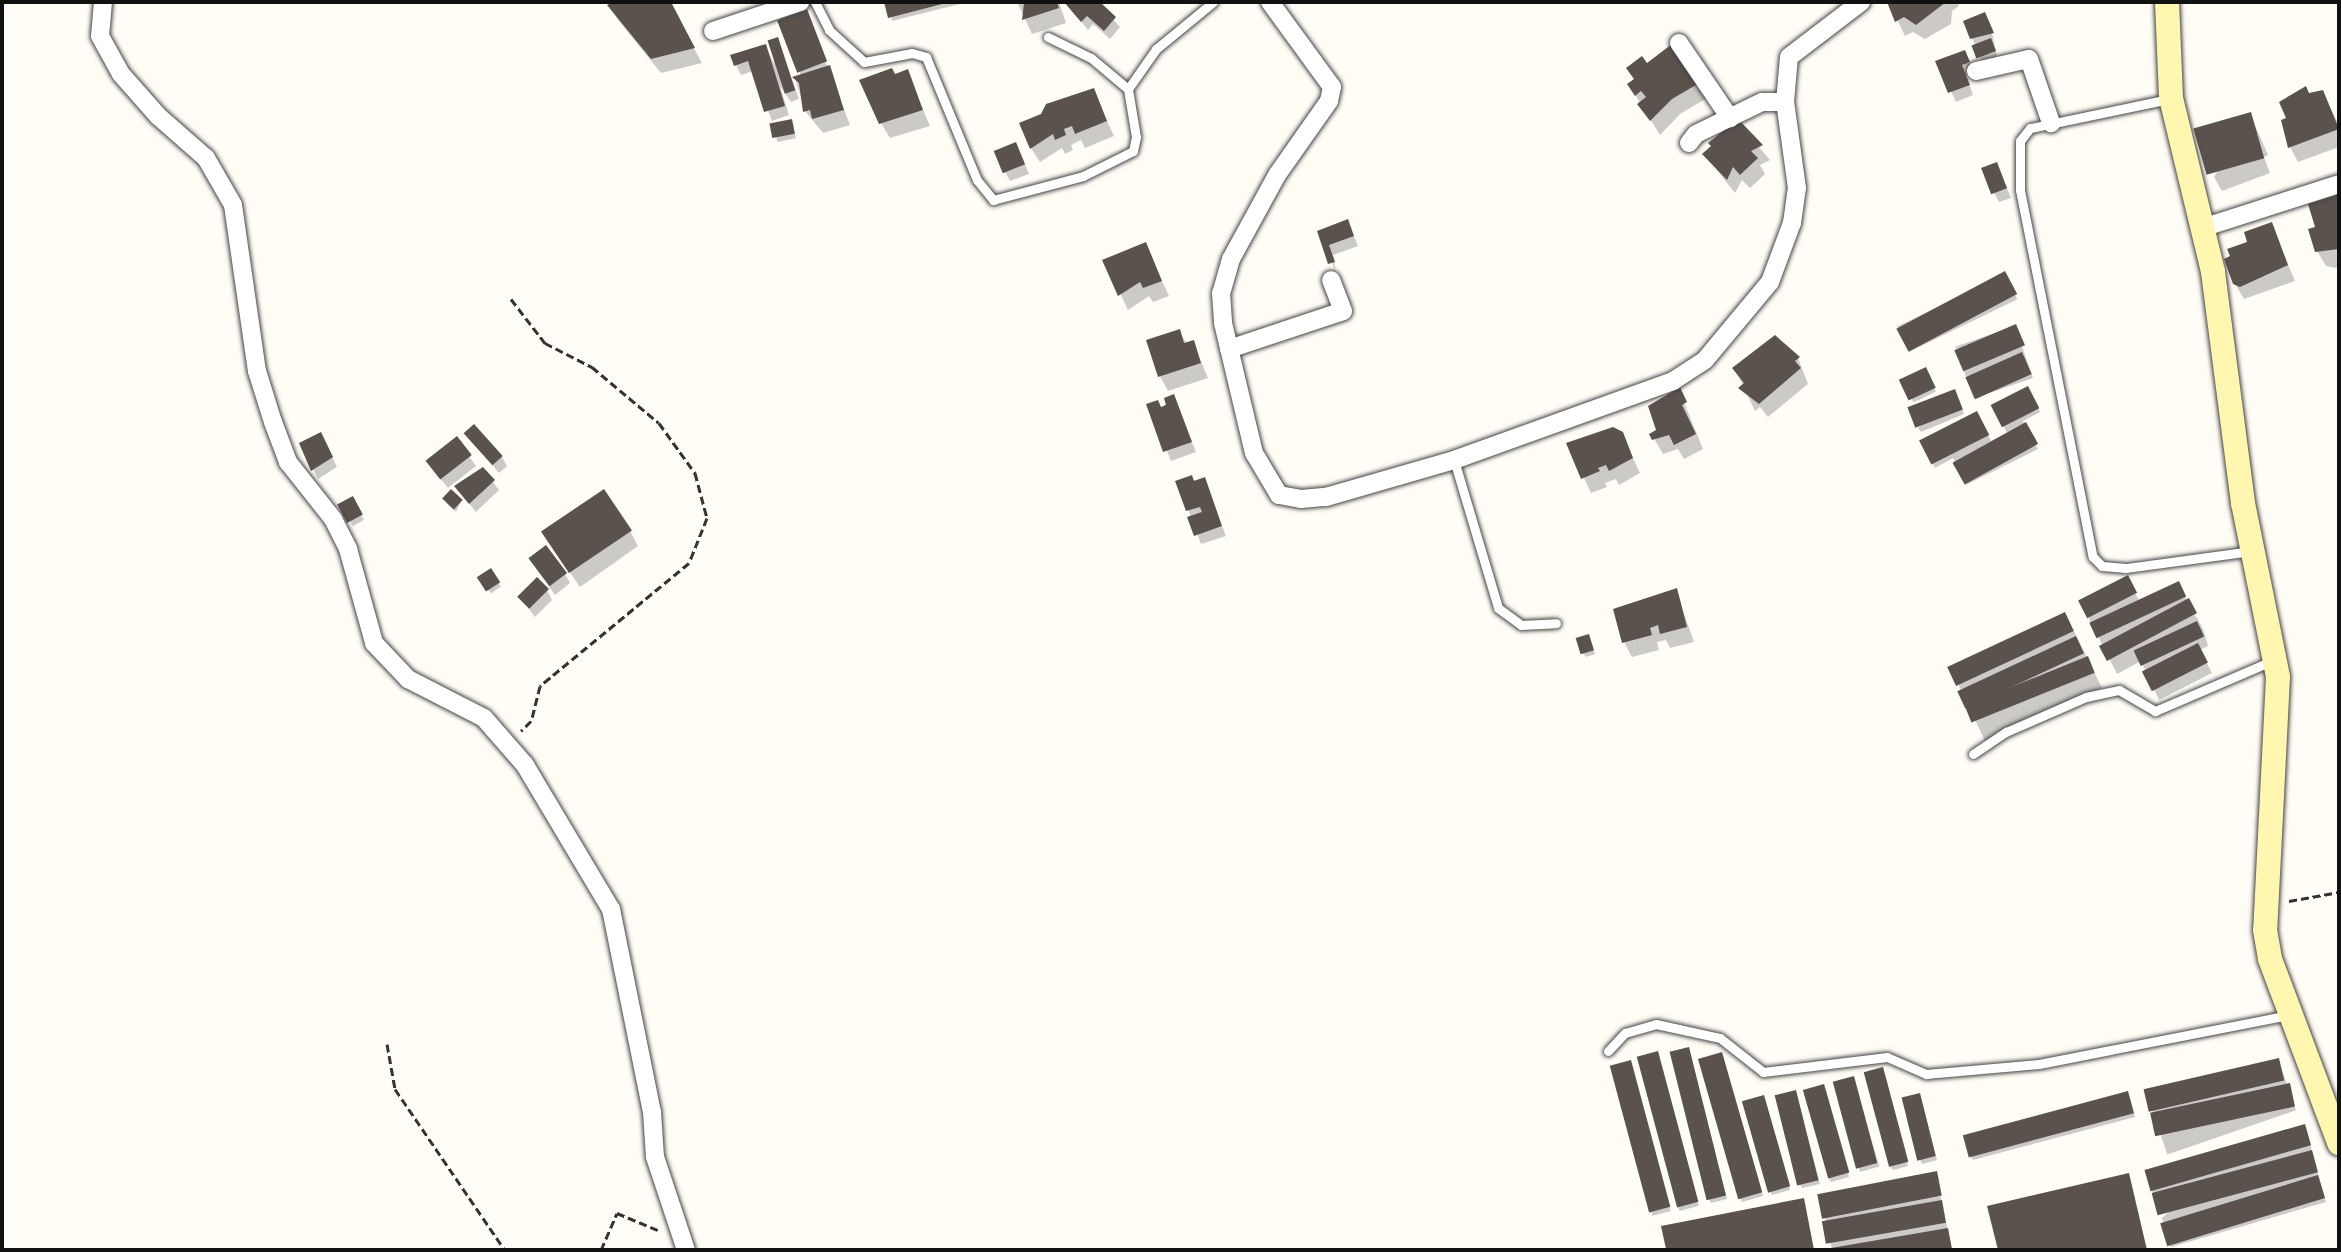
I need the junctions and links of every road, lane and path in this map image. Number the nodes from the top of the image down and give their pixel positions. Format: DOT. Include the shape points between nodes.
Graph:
graph roads {
  1 [pos="103,2"];
  2 [pos="800,2"];
  3 [pos="815,2"];
  4 [pos="1213,2"];
  5 [pos="1270,2"];
  6 [pos="1861,2"];
  7 [pos="2167,2"];
  8 [pos="713,31"];
  9 [pos="1048,37"];
  10 [pos="1679,43"];
  11 [pos="1976,71"];
  12 [pos="1128,89"];
  13 [pos="2171,98"];
  14 [pos="1785,102"];
  15 [pos="1730,118"];
  16 [pos="2051,123"];
  17 [pos="1689,143"];
  18 [pos="2339,184"];
  19 [pos="2202,228"];
  20 [pos="1331,280"];
  21 [pos="511,299"];
  22 [pos="1229,349"];
  23 [pos="1454,460"];
  24 [pos="2251,551"];
  25 [pos="1556,623"];
  26 [pos="2275,660"];
  27 [pos="507,745"];
  28 [pos="1973,754"];
  29 [pos="2339,892"];
  30 [pos="2265,905"];
  31 [pos="2292,1014"];
  32 [pos="387,1044"];
  33 [pos="1608,1051"];
  34 [pos="2339,1143"];
  35 [pos="684,1245"];
  36 [pos="505,1250"];
  37 [pos="601,1250"];
  1 -- 27 [label="street" via="100,36 121,74 206,158 233,205 257,371 273,422 288,462 333,519 348,549 374,643 408,679 484,718"];
  2 -- 8 [label="street"];
  3 -- 12 [label="lane" via="829,30 864,62 912,53 926,57 977,180 993,200 1083,176 1133,151 1136,137"];
  4 -- 12 [label="lane" via="1156,49"];
  5 -- 22 [label="street" via="1332,87 1329,101 1277,175 1231,259 1221,293"];
  6 -- 14 [label="street" via="1789,57"];
  7 -- 13 [label="street"];
  9 -- 12 [label="lane" via="1091,58"];
  10 -- 15 [label="street"];
  11 -- 16 [label="street" via="2029,59"];
  13 -- 16 [label="lane"];
  13 -- 19 [label="street"];
  14 -- 15 [label="street" via="1762,102"];
  14 -- 23 [label="street" via="1797,188 1792,223 1770,282 1733,331 1705,360 1673,381"];
  15 -- 17 [label="street"];
  16 -- 24 [label="lane" via="2030,128 2020,141 2020,190 2093,557 2102,566 2126,568"];
  18 -- 19 [label="street"];
  19 -- 24 [label="street" via="2219,303"];
  20 -- 22 [label="street" via="1343,311"];
  21 -- 27 [label="path" via="545,343 592,367 659,423 695,473 707,518 689,563 540,686 531,721"];
  22 -- 23 [label="street" via="1254,453 1279,495 1326,497"];
  23 -- 25 [label="lane" via="1498,608 1521,625"];
  24 -- 26 [label="street"];
  26 -- 28 [label="lane" via="2155,711 2119,690 2086,697 2006,732"];
  26 -- 30 [label="street" via="2278,743"];
  27 -- 35 [label="street" via="611,909 652,1112 655,1157"];
  29 -- 30 [label="path"];
  30 -- 31 [label="street" via="2270,959"];
  31 -- 33 [label="lane" via="2039,1064 1926,1074 1887,1057 1763,1072 1720,1038 1656,1024 1625,1033"];
  31 -- 34 [label="street"];
  32 -- 36 [label="path" via="395,1089"];
  35 -- 37 [label="path" via="617,1213"];
}
